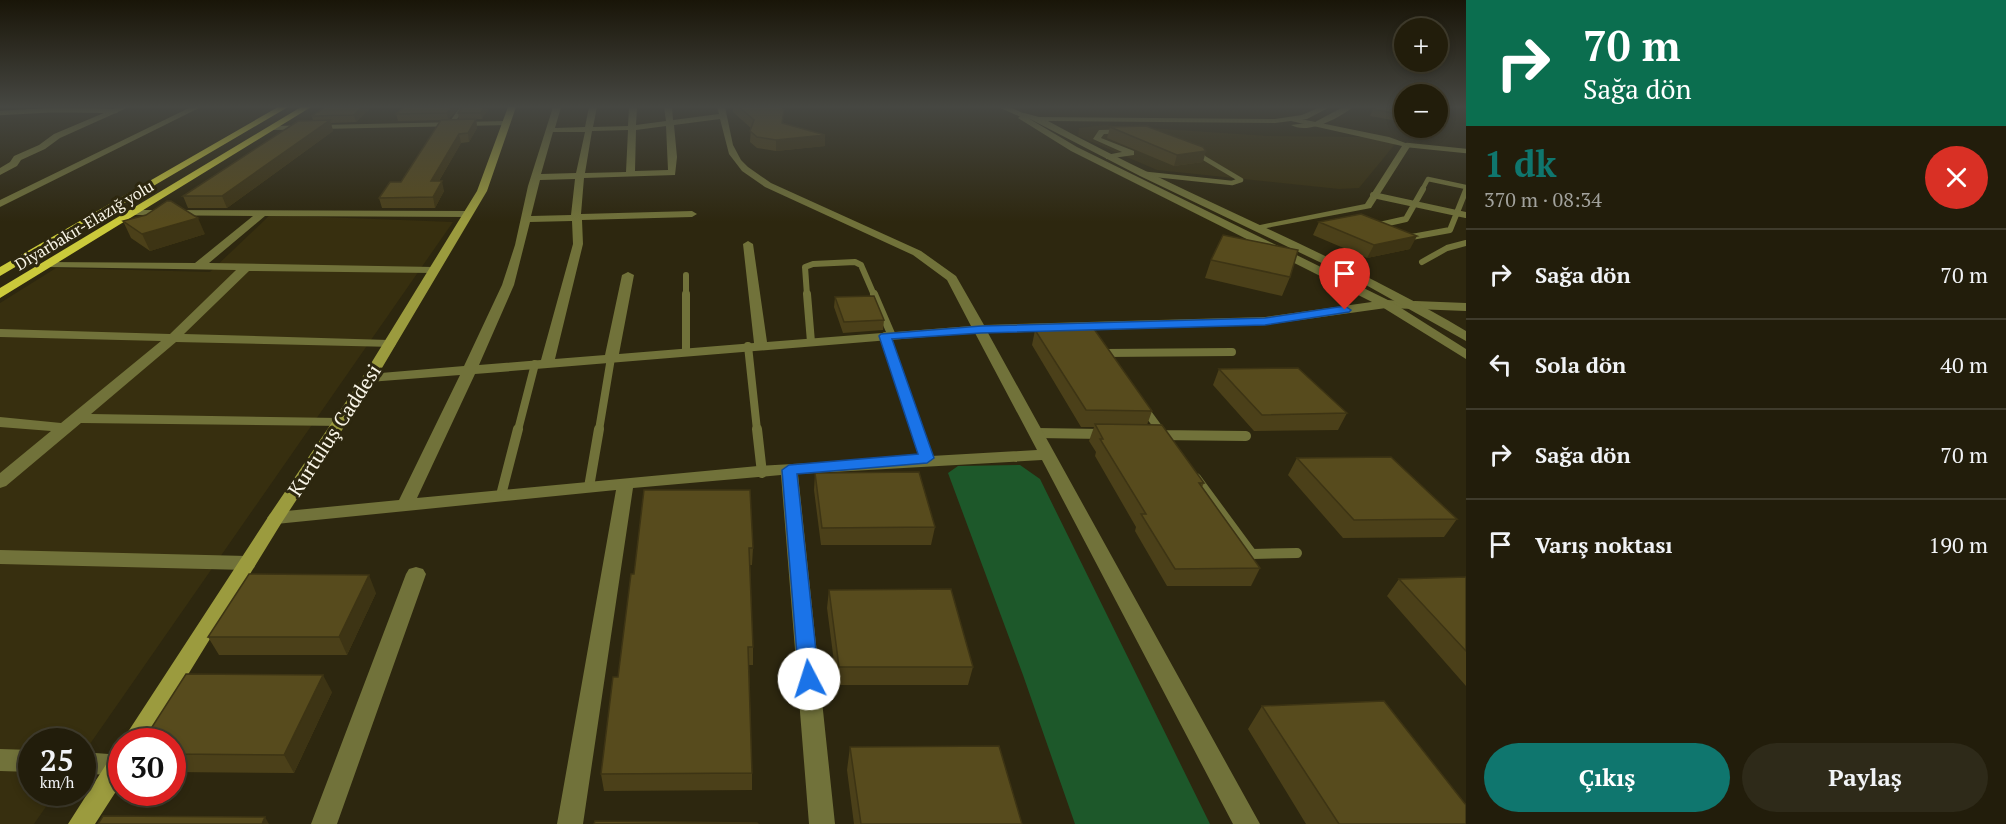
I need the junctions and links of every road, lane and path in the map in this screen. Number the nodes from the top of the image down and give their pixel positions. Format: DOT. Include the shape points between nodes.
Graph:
graph roads {
  1 [pos="44,145"];
  2 [pos="119,145"];
  3 [pos="218,145"];
  4 [pos="244,145"];
  5 [pos="498,145"];
  6 [pos="545,145"];
  7 [pos="586,145"];
  8 [pos="631,145"];
  9 [pos="671,145"];
  10 [pos="731,145"];
  11 [pos="1068,145"];
  12 [pos="1089,145"];
  13 [pos="1113,145"];
  14 [pos="1407,145"];
  15 [pos="1411,145"];
  16 [pos="1192,147"];
  17 [pos="1466,151"];
  18 [pos="1109,157"];
  19 [pos="0,172"];
  20 [pos="1147,174"];
  21 [pos="630,175"];
  22 [pos="580,176"];
  23 [pos="536,177"];
  24 [pos="1466,188"];
  25 [pos="1373,195"];
  26 [pos="0,204"];
  27 [pos="1414,204"];
  28 [pos="135,212"];
  29 [pos="1455,212"];
  30 [pos="261,214"];
  31 [pos="468,214"];
  32 [pos="692,214"];
  33 [pos="1466,214"];
  34 [pos="577,217"];
  35 [pos="526,219"];
  36 [pos="1260,228"];
  37 [pos="1377,231"];
  38 [pos="1397,240"];
  39 [pos="1466,243"];
  40 [pos="748,244"];
  41 [pos="1422,262"];
  42 [pos="49,264"];
  43 [pos="196,268"];
  44 [pos="244,269"];
  45 [pos="434,270"];
  46 [pos="0,272"];
  47 [pos="628,275"];
  48 [pos="686,275"];
  49 [pos="0,294"];
  50 [pos="1386,304"];
  51 [pos="1415,305"];
  52 [pos="1466,307"];
  53 [pos="981,329"];
  54 [pos="0,333"];
  55 [pos="889,336"];
  56 [pos="1466,337"];
  57 [pos="173,338"];
  58 [pos="811,342"];
  59 [pos="389,344"];
  60 [pos="754,346"];
  61 [pos="686,351"];
  62 [pos="1232,352"];
  63 [pos="1466,355"];
  64 [pos="611,358"];
  65 [pos="1111,362"];
  66 [pos="541,364"];
  67 [pos="468,371"];
  68 [pos="369,378"];
  69 [pos="1137,399"];
  70 [pos="0,422"];
  71 [pos="71,423"];
  72 [pos="339,423"];
  73 [pos="1037,433"];
  74 [pos="1118,434"];
  75 [pos="1152,435"];
  76 [pos="1164,435"];
  77 [pos="1246,436"];
  78 [pos="1171,444"];
  79 [pos="1048,455"];
  80 [pos="927,458"];
  81 [pos="789,470"];
  82 [pos="1191,472"];
  83 [pos="762,473"];
  84 [pos="0,482"];
  85 [pos="625,484"];
  86 [pos="589,487"];
  87 [pos="501,495"];
  88 [pos="405,506"];
  89 [pos="276,518"];
  90 [pos="1297,553"];
  91 [pos="0,557"];
  92 [pos="247,563"];
  93 [pos="416,574"];
  94 [pos="142,728"];
  95 [pos="0,760"];
  96 [pos="18,761"];
  97 [pos="108,782"];
  98 [pos="81,824"];
  99 [pos="324,824"];
  100 [pos="570,824"];
  101 [pos="822,824"];
  102 [pos="1247,824"];
  1 -- 19 [label="street" via="17,158"];
  2 -- 26 [label="street"];
  3 -- 46 [label="highway, Diyarbakır-Elazığ yolu"];
  4 -- 28 [label="highway, Diyarbakır-Elazığ yolu"];
  5 -- 31 [label="main road, Kurtuluş Caddesi" via="482,191"];
  6 -- 23 [label="street"];
  7 -- 22 [label="street"];
  8 -- 21 [label="street"];
  9 -- 21 [label="street" via="672,173"];
  10 -- 53 [label="street" via="735,160 748,174 917,253 952,278"];
  11 -- 50 [label="street"];
  12 -- 18 [label="street"];
  13 -- 18 [label="street" via="1131,153"];
  14 -- 25 [label="street"];
  15 -- 17 [label="lane"];
  16 -- 20 [label="lane" via="1241,181"];
  18 -- 20 [label="street"];
  20 -- 36 [label="street"];
  21 -- 22 [label="street"];
  22 -- 23 [label="street"];
  22 -- 34 [label="street"];
  23 -- 35 [label="street"];
  24 -- 27 [label="lane" via="1428,179"];
  24 -- 29 [label="lane"];
  25 -- 27 [label="lane"];
  25 -- 36 [label="street" via="1368,206"];
  27 -- 29 [label="lane"];
  27 -- 37 [label="lane" via="1406,219 1368,227"];
  28 -- 30 [label="street"];
  28 -- 42 [label="highway, Diyarbakır-Elazığ yolu"];
  29 -- 33 [label="lane"];
  29 -- 38 [label="lane" via="1450,230"];
  30 -- 31 [label="street"];
  30 -- 43 [label="street"];
  31 -- 45 [label="main road, Kurtuluş Caddesi"];
  32 -- 34 [label="street"];
  34 -- 35 [label="street"];
  34 -- 66 [label="street" via="574,258"];
  35 -- 67 [label="street" via="508,285"];
  36 -- 51 [label="street"];
  39 -- 41 [label="lane"];
  40 -- 60 [label="street"];
  42 -- 43 [label="street"];
  42 -- 49 [label="highway, Diyarbakır-Elazığ yolu"];
  43 -- 44 [label="street"];
  44 -- 45 [label="street"];
  44 -- 57 [label="street"];
  45 -- 59 [label="main road, Kurtuluş Caddesi"];
  47 -- 64 [label="street"];
  48 -- 61 [label="lane"];
  50 -- 51 [label="street"];
  50 -- 53 [label="street" via="1265,321"];
  50 -- 63 [label="street"];
  51 -- 52 [label="lane"];
  51 -- 56 [label="street"];
  53 -- 55 [label="street"];
  53 -- 73 [label="street"];
  54 -- 57 [label="street"];
  55 -- 58 [label="street"];
  55 -- 58 [label="lane" via="861,265 811,264 805,267"];
  55 -- 80 [label="lane"];
  57 -- 59 [label="street"];
  57 -- 71 [label="street"];
  58 -- 60 [label="street"];
  59 -- 68 [label="main road, Kurtuluş Caddesi"];
  60 -- 61 [label="street"];
  60 -- 83 [label="lane"];
  61 -- 64 [label="street"];
  62 -- 65 [label="lane" via="1105,353"];
  64 -- 66 [label="street"];
  64 -- 86 [label="lane"];
  66 -- 67 [label="street"];
  66 -- 87 [label="lane"];
  67 -- 68 [label="street"];
  67 -- 88 [label="street"];
  68 -- 72 [label="main road, Kurtuluş Caddesi"];
  69 -- 76 [label="lane"];
  70 -- 71 [label="street"];
  71 -- 72 [label="street"];
  71 -- 84 [label="street"];
  72 -- 89 [label="main road, Kurtuluş Caddesi"];
  73 -- 74 [label="lane"];
  73 -- 79 [label="street"];
  75 -- 76 [label="lane"];
  76 -- 77 [label="lane"];
  76 -- 78 [label="lane"];
  79 -- 80 [label="street"];
  79 -- 102 [label="street"];
  80 -- 81 [label="street"];
  81 -- 83 [label="street"];
  81 -- 101 [label="street"];
  82 -- 90 [label="lane" via="1252,554"];
  83 -- 85 [label="street"];
  85 -- 86 [label="street"];
  85 -- 100 [label="street"];
  86 -- 87 [label="street"];
  87 -- 88 [label="street"];
  88 -- 89 [label="street"];
  89 -- 92 [label="main road, Kurtuluş Caddesi"];
  91 -- 92 [label="street"];
  92 -- 94 [label="main road, Kurtuluş Caddesi"];
  93 -- 99 [label="street"];
  95 -- 96 [label="street"];
  97 -- 98 [label="main road"];
}
